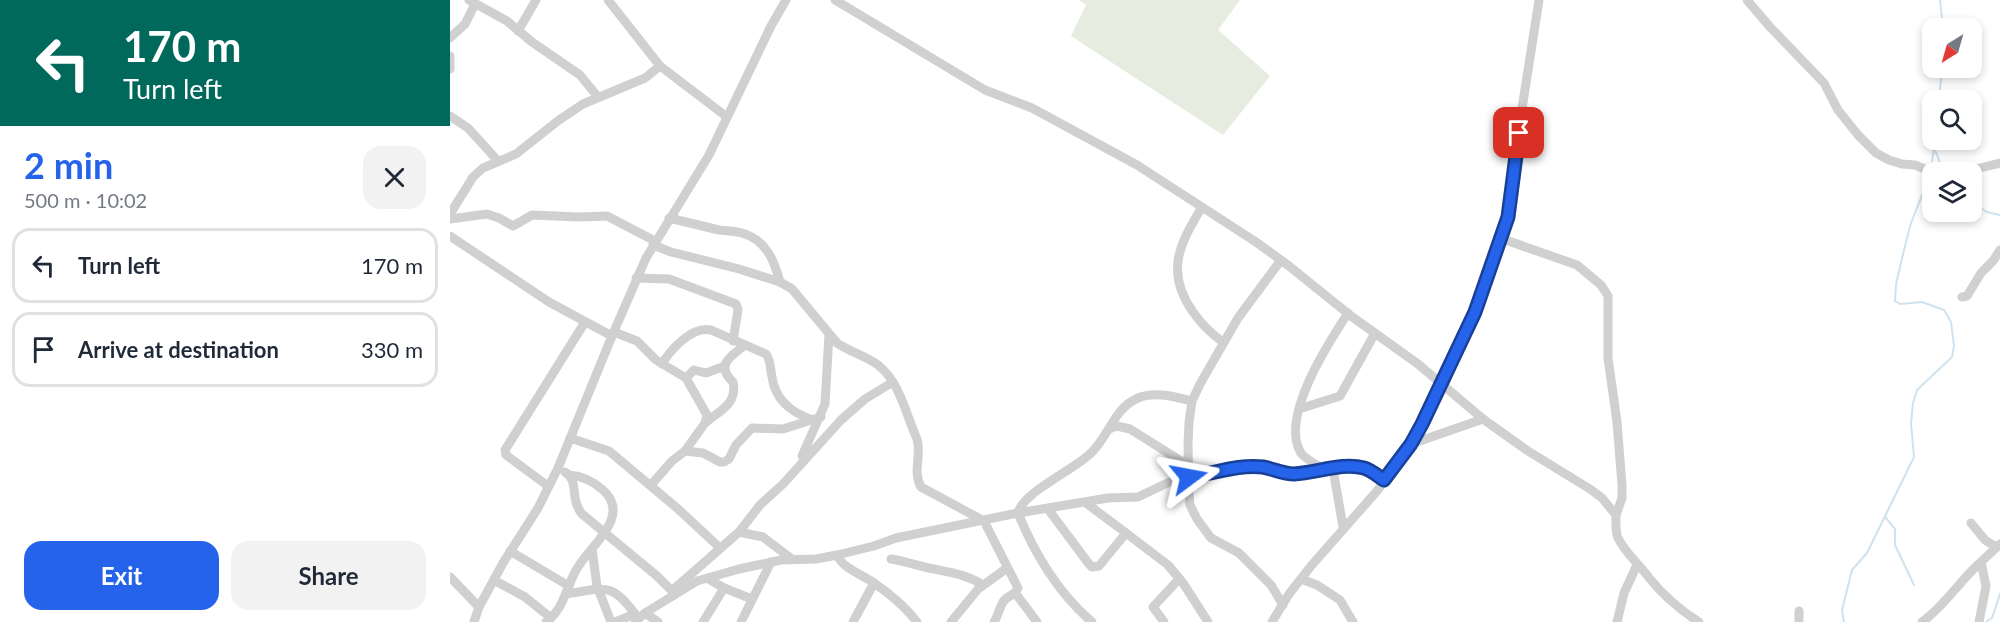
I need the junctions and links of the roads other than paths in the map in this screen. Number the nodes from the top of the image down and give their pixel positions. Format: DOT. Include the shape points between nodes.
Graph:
graph roads {
  1 [pos="536,0"];
  2 [pos="608,0"];
  3 [pos="786,0"];
  4 [pos="835,0"];
  5 [pos="1539,0"];
  6 [pos="1747,0"];
  7 [pos="472,2"];
  8 [pos="518,31"];
  9 [pos="450,38"];
  10 [pos="450,57"];
  11 [pos="660,66"];
  12 [pos="450,69"];
  13 [pos="598,97"];
  14 [pos="450,116"];
  15 [pos="728,117"];
  16 [pos="498,161"];
  17 [pos="2000,163"];
  18 [pos="1922,168"];
  19 [pos="1982,168"];
  20 [pos="1202,207"];
  21 [pos="450,214"];
  22 [pos="669,218"];
  23 [pos="450,219"];
  24 [pos="450,236"];
  25 [pos="1500,238"];
  26 [pos="654,243"];
  27 [pos="2000,250"];
  28 [pos="1281,260"];
  29 [pos="636,278"];
  30 [pos="780,282"];
  31 [pos="1962,297"];
  32 [pos="1348,313"];
  33 [pos="585,322"];
  34 [pos="1375,333"];
  35 [pos="613,334"];
  36 [pos="829,334"];
  37 [pos="733,341"];
  38 [pos="1223,342"];
  39 [pos="744,345"];
  40 [pos="662,364"];
  41 [pos="725,366"];
  42 [pos="686,378"];
  43 [pos="893,382"];
  44 [pos="1443,383"];
  45 [pos="1192,401"];
  46 [pos="1299,409"];
  47 [pos="817,418"];
  48 [pos="1483,418"];
  49 [pos="705,423"];
  50 [pos="1109,429"];
  51 [pos="570,438"];
  52 [pos="1411,444"];
  53 [pos="685,451"];
  54 [pos="1189,466"];
  55 [pos="558,468"];
  56 [pos="1328,470"];
  57 [pos="792,474"];
  58 [pos="569,475"];
  59 [pos="1189,477"];
  60 [pos="1384,480"];
  61 [pos="651,485"];
  62 [pos="548,486"];
  63 [pos="1086,503"];
  64 [pos="1048,509"];
  65 [pos="1018,513"];
  66 [pos="1616,515"];
  67 [pos="984,521"];
  68 [pos="1971,523"];
  69 [pos="1343,527"];
  70 [pos="739,532"];
  71 [pos="1126,533"];
  72 [pos="604,535"];
  73 [pos="1998,546"];
  74 [pos="720,548"];
  75 [pos="592,549"];
  76 [pos="510,551"];
  77 [pos="837,555"];
  78 [pos="792,559"];
  79 [pos="891,559"];
  80 [pos="771,562"];
  81 [pos="1981,562"];
  82 [pos="1637,565"];
  83 [pos="1007,568"];
  84 [pos="450,578"];
  85 [pos="707,578"];
  86 [pos="1179,579"];
  87 [pos="1301,579"];
  88 [pos="494,580"];
  89 [pos="874,583"];
  90 [pos="983,585"];
  91 [pos="598,588"];
  92 [pos="724,588"];
  93 [pos="568,590"];
  94 [pos="673,592"];
  95 [pos="1016,594"];
  96 [pos="752,599"];
  97 [pos="1282,605"];
  98 [pos="479,607"];
  99 [pos="1799,611"];
  100 [pos="638,617"];
  101 [pos="1035,619"];
  102 [pos="549,621"];
  103 [pos="474,622"];
  104 [pos="613,622"];
  105 [pos="658,622"];
  106 [pos="703,622"];
  107 [pos="741,622"];
  108 [pos="853,622"];
  109 [pos="917,622"];
  110 [pos="951,622"];
  111 [pos="994,622"];
  112 [pos="1022,622"];
  113 [pos="1092,622"];
  114 [pos="1164,622"];
  115 [pos="1208,622"];
  116 [pos="1272,622"];
  117 [pos="1353,622"];
  118 [pos="1617,622"];
  119 [pos="1698,622"];
  120 [pos="1799,622"];
  121 [pos="1922,622"];
  122 [pos="1979,622"];
  1 -- 8 [label="street"];
  2 -- 11 [label="street"];
  3 -- 15 [label="street"];
  4 -- 20 [label="street" via="986,90 1075,130"];
  5 -- 25 [label="street" via="1508,217"];
  6 -- 18 [label="street" via="1824,83 1838,110 1876,153"];
  7 -- 8 [label="street"];
  7 -- 9 [label="street" via="465,24"];
  8 -- 13 [label="street" via="580,75"];
  10 -- 12 [label="street"];
  11 -- 13 [label="street" via="645,78"];
  11 -- 15 [label="street"];
  13 -- 16 [label="street" via="559,120 516,154"];
  14 -- 16 [label="street" via="468,128"];
  15 -- 22 [label="street"];
  16 -- 21 [label="street" via="473,177"];
  17 -- 19 [label="street"];
  20 -- 28 [label="street"];
  20 -- 38 [label="street" via="1179,253 1176,278 1202,325"];
  22 -- 26 [label="street"];
  22 -- 30 [label="street" via="740,232 757,240 775,263"];
  23 -- 26 [label="street" via="487,214 513,226 532,215 607,216"];
  24 -- 33 [label="street"];
  25 -- 44 [label="street" via="1475,312"];
  25 -- 66 [label="street" via="1577,265 1602,285 1608,296 1608,358 1622,485"];
  26 -- 29 [label="street"];
  26 -- 30 [label="street" via="671,252"];
  27 -- 31 [label="street" via="1967,296"];
  28 -- 32 [label="street"];
  28 -- 38 [label="street"];
  29 -- 35 [label="street"];
  29 -- 37 [label="street" via="669,279 734,303 738,310"];
  30 -- 36 [label="street" via="792,288"];
  32 -- 34 [label="street"];
  32 -- 46 [label="street" via="1311,375"];
  33 -- 35 [label="street"];
  33 -- 62 [label="street" via="505,450 506,455"];
  34 -- 44 [label="street"];
  34 -- 46 [label="street" via="1340,396"];
  35 -- 40 [label="street" via="637,341"];
  35 -- 51 [label="street"];
  36 -- 43 [label="street" via="846,350 876,363"];
  36 -- 47 [label="street" via="825,404"];
  37 -- 39 [label="street"];
  37 -- 40 [label="street" via="711,330 698,331"];
  38 -- 45 [label="street"];
  39 -- 41 [label="street"];
  39 -- 47 [label="street" via="769,358 774,389 784,404 797,414"];
  40 -- 42 [label="street"];
  41 -- 42 [label="street" via="706,374 694,370"];
  41 -- 49 [label="street" via="724,372 733,382 733,398"];
  42 -- 49 [label="street" via="706,412"];
  43 -- 57 [label="street" via="848,413"];
  43 -- 67 [label="street" via="920,448 917,473 921,487"];
  44 -- 48 [label="street"];
  44 -- 52 [label="street"];
  45 -- 50 [label="street" via="1147,395 1126,405"];
  45 -- 54 [label="street"];
  46 -- 56 [label="street" via="1300,452"];
  47 -- 53 [label="street" via="783,429 752,428 724,462"];
  47 -- 57 [label="street" via="807,448"];
  48 -- 52 [label="street"];
  48 -- 66 [label="street" via="1528,452 1590,489"];
  49 -- 53 [label="street"];
  50 -- 54 [label="street" via="1130,429"];
  50 -- 65 [label="street" via="1090,454 1040,488"];
  51 -- 55 [label="street"];
  51 -- 61 [label="street" via="609,452"];
  52 -- 60 [label="street"];
  53 -- 61 [label="street"];
  54 -- 59 [label="street"];
  55 -- 58 [label="street"];
  55 -- 62 [label="street"];
  56 -- 59 [label="street" via="1289,474 1253,467"];
  56 -- 60 [label="street" via="1366,469"];
  56 -- 69 [label="street"];
  57 -- 70 [label="street"];
  58 -- 72 [label="street" via="574,503"];
  58 -- 72 [label="street" via="593,482 610,496 612,514"];
  59 -- 63 [label="street" via="1169,481 1138,497"];
  59 -- 97 [label="street" via="1190,505 1205,531 1239,553 1271,585"];
  60 -- 69 [label="street"];
  61 -- 74 [label="street"];
  62 -- 76 [label="street"];
  63 -- 64 [label="street"];
  63 -- 71 [label="street"];
  64 -- 65 [label="street"];
  64 -- 71 [label="street" via="1092,567 1099,566"];
  65 -- 67 [label="street"];
  65 -- 113 [label="street" via="1038,556 1066,595"];
  66 -- 82 [label="street" via="1618,538"];
  67 -- 77 [label="street" via="896,538"];
  67 -- 83 [label="street"];
  68 -- 73 [label="street" via="1985,540"];
  69 -- 87 [label="street"];
  70 -- 74 [label="street"];
  70 -- 78 [label="street" via="763,537"];
  71 -- 86 [label="street" via="1168,565"];
  72 -- 75 [label="street"];
  72 -- 94 [label="street"];
  73 -- 81 [label="street"];
  74 -- 94 [label="street"];
  75 -- 91 [label="street"];
  75 -- 93 [label="street"];
  76 -- 88 [label="street"];
  76 -- 93 [label="street"];
  77 -- 78 [label="street"];
  77 -- 89 [label="street" via="843,564"];
  78 -- 80 [label="street"];
  79 -- 90 [label="street" via="954,573"];
  80 -- 85 [label="street"];
  80 -- 96 [label="street"];
  81 -- 121 [label="street"];
  81 -- 122 [label="street" via="1986,586"];
  82 -- 118 [label="street"];
  82 -- 119 [label="street" via="1655,588"];
  83 -- 90 [label="street"];
  83 -- 95 [label="street" via="1018,588"];
  84 -- 98 [label="street"];
  85 -- 92 [label="street"];
  85 -- 94 [label="street"];
  86 -- 114 [label="street" via="1153,607"];
  86 -- 115 [label="street"];
  87 -- 97 [label="street"];
  87 -- 117 [label="street" via="1340,600"];
  88 -- 98 [label="street"];
  88 -- 102 [label="street" via="525,597"];
  89 -- 108 [label="street"];
  89 -- 109 [label="street"];
  90 -- 110 [label="street"];
  91 -- 93 [label="street"];
  91 -- 100 [label="street" via="614,592"];
  91 -- 104 [label="street"];
  92 -- 96 [label="street"];
  92 -- 106 [label="street"];
  93 -- 102 [label="street"];
  94 -- 100 [label="street"];
  95 -- 101 [label="street"];
  95 -- 111 [label="street" via="1003,602"];
  96 -- 107 [label="street"];
  97 -- 116 [label="street"];
  98 -- 103 [label="street"];
  99 -- 120 [label="street"];
  100 -- 104 [label="street"];
  100 -- 105 [label="street"];
  101 -- 112 [label="street"];
}
